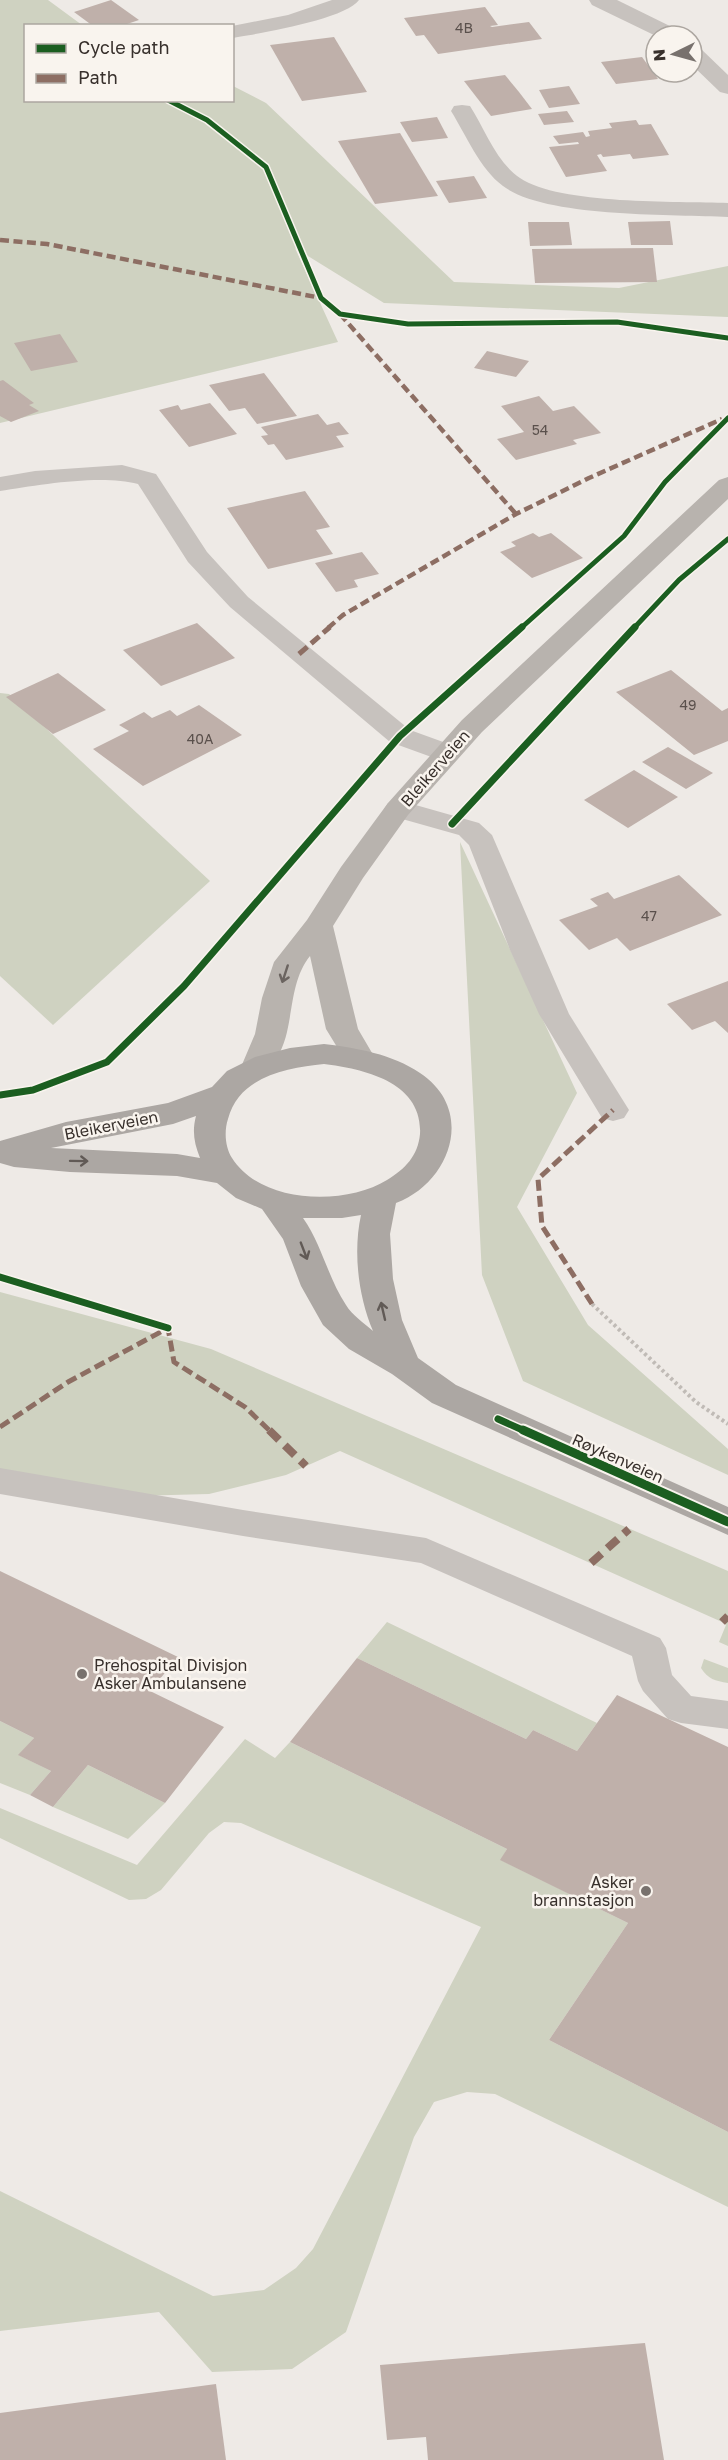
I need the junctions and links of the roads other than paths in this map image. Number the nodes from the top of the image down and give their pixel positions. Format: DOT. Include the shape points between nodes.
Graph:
graph roads {
  1 [pos="349,0"];
  2 [pos="600,0"];
  3 [pos="648,24"];
  4 [pos="234,32"];
  5 [pos="704,64"];
  6 [pos="728,87"];
  7 [pos="462,111"];
  8 [pos="728,210"];
  9 [pos="0,484"];
  10 [pos="728,484"];
  11 [pos="447,753"];
  12 [pos="398,809"];
  13 [pos="318,926"];
  14 [pos="359,1058"];
  15 [pos="258,1067"];
  16 [pos="222,1095"];
  17 [pos="613,1110"];
  18 [pos="0,1153"];
  19 [pos="227,1174"];
  20 [pos="381,1197"];
  21 [pos="274,1202"];
  22 [pos="404,1365"];
  23 [pos="0,1481"];
  24 [pos="728,1522"];
  25 [pos="728,1715"];
  1 -- 4 [label="lane" via="273,25"];
  2 -- 3 [label="street"];
  5 -- 6 [label="street"];
  7 -- 8 [label="lane" via="502,173 520,188 536,194 588,203"];
  9 -- 11 [label="lane" via="122,472 147,479 197,557 240,602 400,736"];
  10 -- 11 [label="main road, Bleikerveien"];
  11 -- 12 [label="main road, Bleikerveien"];
  12 -- 13 [label="main road"];
  12 -- 17 [label="street, Bleikerveien" via="469,829 482,841 554,1014"];
  13 -- 14 [label="main road" via="342,1029"];
  13 -- 15 [label="main road, one-way" via="289,962 271,1034"];
  14 -- 15 [label="main road" via="290,1057"];
  14 -- 20 [label="main road" via="387,1067 412,1082 428,1100 436,1121 436,1143 426,1164 408,1183"];
  15 -- 16 [label="main road"];
  16 -- 18 [label="main road, Bleikerveien" via="173,1113 66,1133"];
  16 -- 19 [label="main road" via="211,1114 208,1135 214,1156"];
  18 -- 19 [label="main road, Bleikerveien, one-way" via="70,1161 177,1165"];
  19 -- 21 [label="main road"];
  20 -- 21 [label="main road" via="347,1207 309,1208"];
  22 -- 20 [label="main road, one-way" via="385,1320 376,1279 373,1234"];
  21 -- 22 [label="main road, Røykenveien, one-way" via="299,1237 318,1286 335,1316 361,1340"];
  22 -- 24 [label="main road, Røykenveien" via="444,1394"];
  23 -- 25 [label="lane" via="426,1551 648,1648 656,1681 681,1709"];
}
